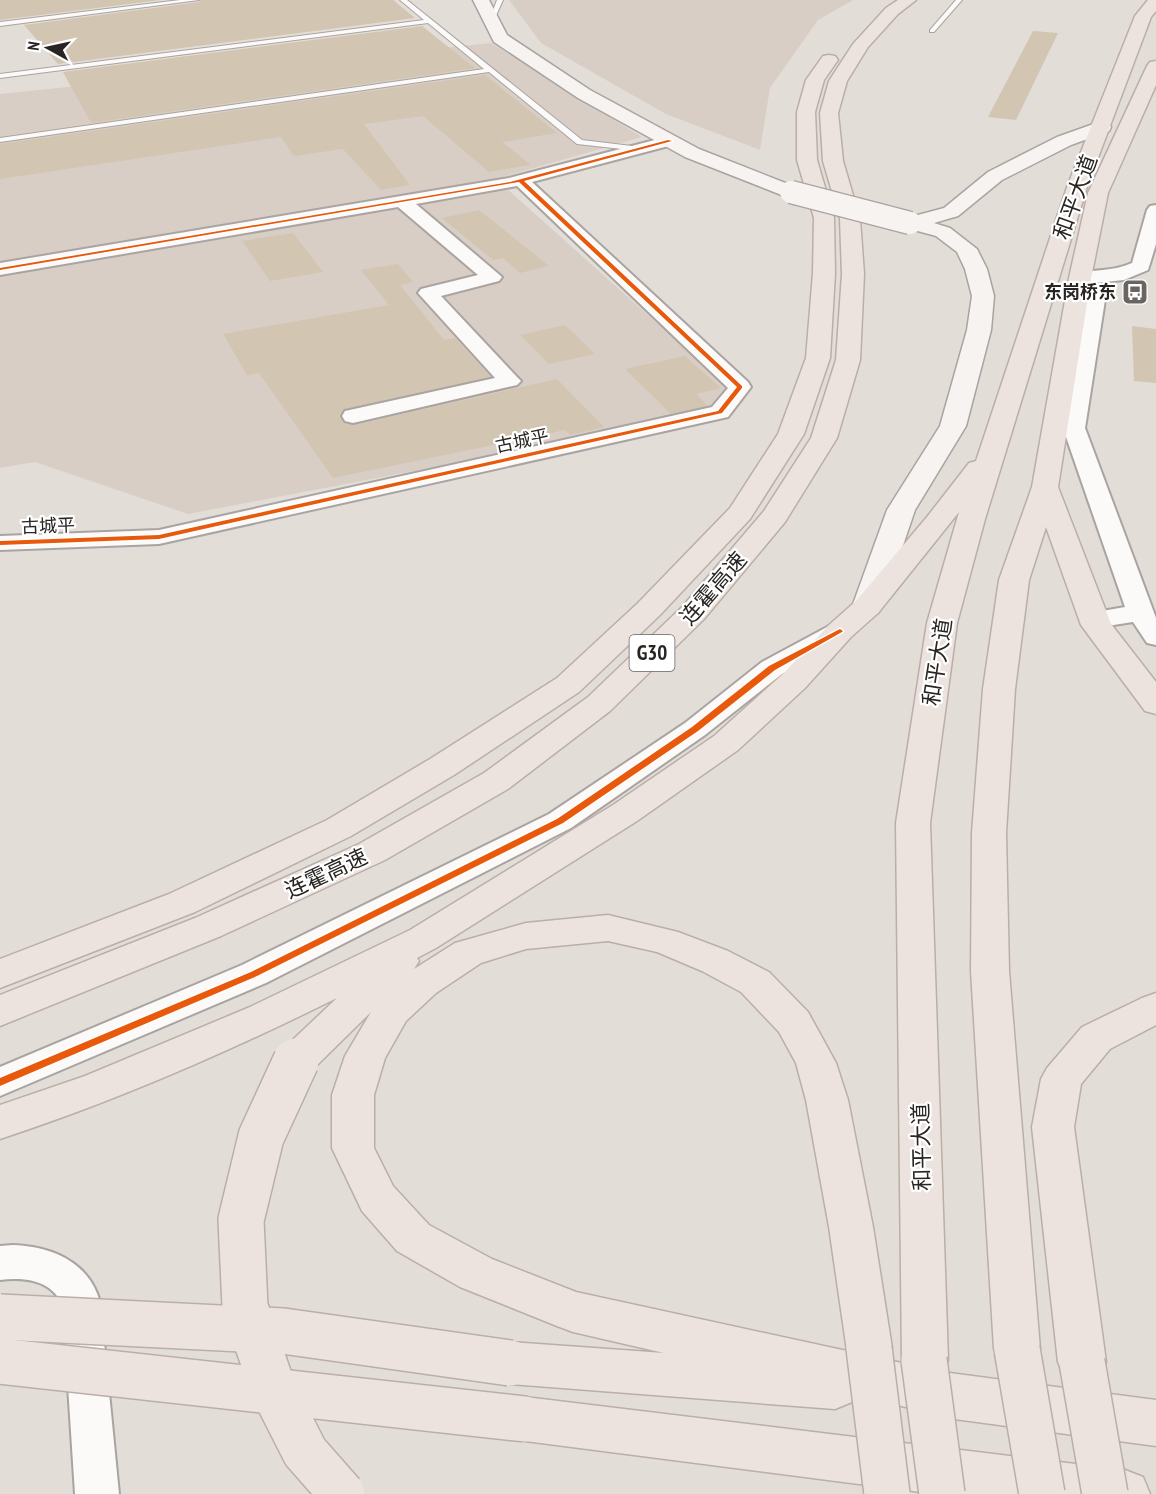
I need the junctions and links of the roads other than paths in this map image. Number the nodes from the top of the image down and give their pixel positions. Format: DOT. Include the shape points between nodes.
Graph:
graph roads {
  1 [pos="196,0"];
  2 [pos="404,0"];
  3 [pos="481,0"];
  4 [pos="500,0"];
  5 [pos="885,0"];
  6 [pos="908,0"];
  7 [pos="958,0"];
  8 [pos="1156,1"];
  9 [pos="491,20"];
  10 [pos="430,21"];
  11 [pos="0,24"];
  12 [pos="932,31"];
  13 [pos="490,70"];
  14 [pos="1155,74"];
  15 [pos="0,76"];
  16 [pos="1102,127"];
  17 [pos="0,140"];
  18 [pos="670,141"];
  19 [pos="640,149"];
  20 [pos="520,180"];
  21 [pos="403,202"];
  22 [pos="1156,210"];
  23 [pos="910,223"];
  24 [pos="0,269"];
  25 [pos="1080,278"];
  26 [pos="353,416"];
  27 [pos="992,451"];
  28 [pos="1045,487"];
  29 [pos="0,543"];
  30 [pos="867,607"];
  31 [pos="1140,613"];
  32 [pos="1094,620"];
  33 [pos="840,631"];
  34 [pos="1156,636"];
  35 [pos="1156,704"];
  36 [pos="423,939"];
  37 [pos="0,974"];
  38 [pos="1156,1008"];
  39 [pos="0,1011"];
  40 [pos="0,1082"];
  41 [pos="0,1122"];
  42 [pos="0,1263"];
  43 [pos="0,1317"];
  44 [pos="0,1361"];
  45 [pos="953,1396"];
  46 [pos="1153,1422"];
  47 [pos="97,1494"];
  48 [pos="342,1494"];
  49 [pos="887,1494"];
  50 [pos="942,1494"];
  51 [pos="1042,1494"];
  52 [pos="1106,1494"];
  53 [pos="1125,1494"];
  1 -- 11 [label="lane"];
  2 -- 10 [label="lane"];
  3 -- 9 [label="main road"];
  4 -- 9 [label="lane"];
  5 -- 37 [label="highway, 连霍高速 / G30" via="842,42 815,80 806,112 807,160 824,218 818,358 791,434 740,513 649,609 568,685 442,767 339,828 182,903"];
  6 -- 39 [label="highway, 连霍高速 / G30" via="892,11 861,45 838,81 829,114 833,160 850,219 853,274 848,360 824,438 775,516 693,613 599,704 496,782 372,852 208,927"];
  7 -- 12 [label="lane"];
  8 -- 16 [label="highway, 和平大道" via="1143,16"];
  9 -- 18 [label="main road" via="500,38 584,94"];
  10 -- 13 [label="lane"];
  10 -- 15 [label="lane"];
  13 -- 17 [label="lane"];
  13 -- 19 [label="lane" via="580,142"];
  14 -- 25 [label="highway, 和平大道" via="1098,193"];
  16 -- 23 [label="main road" via="1064,141 995,176 951,213"];
  16 -- 27 [label="highway, 和平大道" via="1077,187"];
  18 -- 19 [label="street"];
  18 -- 23 [label="main road, bridge" via="791,192"];
  19 -- 20 [label="street"];
  20 -- 21 [label="street"];
  20 -- 29 [label="street, 古城平" via="740,387 720,412 159,537"];
  21 -- 24 [label="street"];
  21 -- 26 [label="street" via="492,277 428,293 510,381"];
  22 -- 25 [label="street" via="1141,267 1124,274"];
  23 -- 30 [label="main road" via="944,232 966,249 983,296 979,330 953,426 901,510"];
  25 -- 28 [label="highway, 和平大道"];
  25 -- 31 [label="street" via="1095,300 1074,428"];
  27 -- 30 [label="highway"];
  27 -- 50 [label="highway, 和平大道, bridge" via="942,623 913,823 924,1360"];
  28 -- 32 [label="highway"];
  28 -- 51 [label="highway, 和平大道, bridge" via="1014,580 999,689 989,833 990,971 1017,1349"];
  30 -- 33 [label="highway"];
  31 -- 32 [label="street"];
  31 -- 34 [label="street"];
  32 -- 35 [label="highway"];
  33 -- 36 [label="highway" via="794,681 726,743 625,813"];
  33 -- 40 [label="street" via="772,668 695,729 561,821 254,974"];
  36 -- 41 [label="highway" via="264,1017 99,1087"];
  36 -- 48 [label="highway, bridge" via="296,1061 261,1137 241,1220 245,1307 273,1389 305,1452"];
  38 -- 52 [label="highway, bridge" via="1096,1038 1061,1079 1053,1127 1082,1362"];
  42 -- 47 [label="street" via="38,1263 59,1272 75,1288 83,1308"];
  43 -- 45 [label="highway, bridge" via="283,1330 510,1364"];
  44 -- 53 [label="highway, bridge" via="525,1419"];
  45 -- 46 [label="highway"];
  45 -- 49 [label="highway, bridge" via="573,1312 476,1273 413,1238 377,1198 354,1148 353,1095 365,1056 392,1011 422,983 468,952 526,936 608,928 665,941 755,982 794,1022 816,1063 827,1100 851,1227 869,1348"];
}
